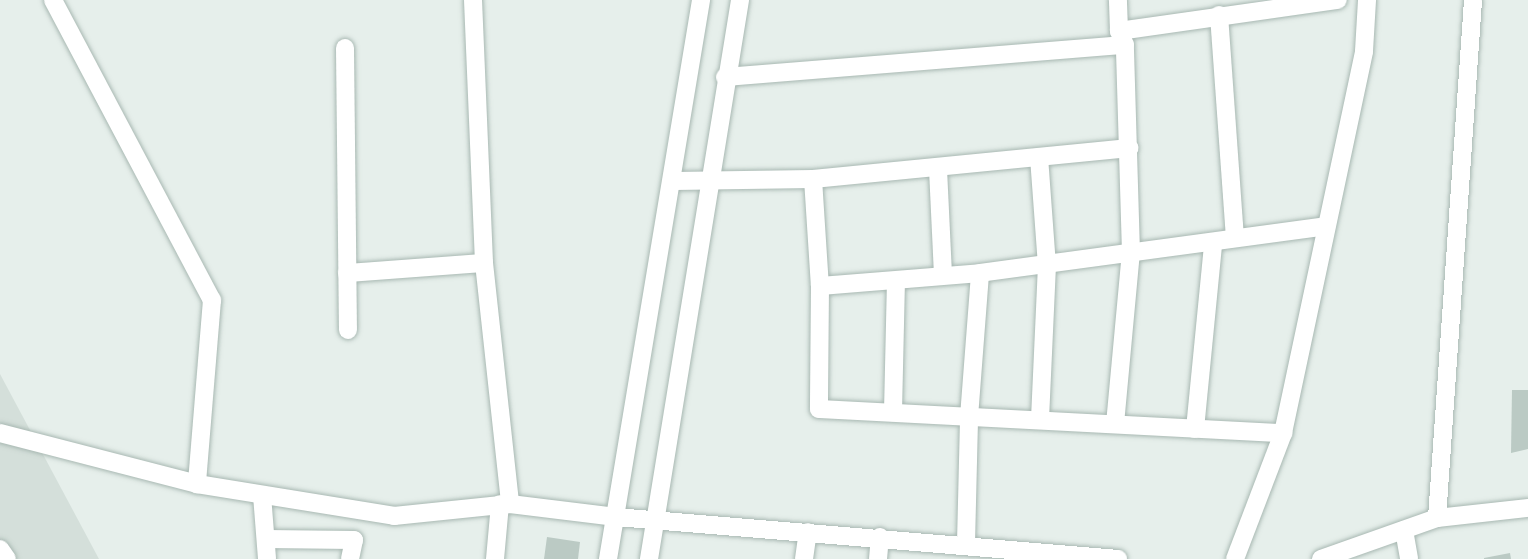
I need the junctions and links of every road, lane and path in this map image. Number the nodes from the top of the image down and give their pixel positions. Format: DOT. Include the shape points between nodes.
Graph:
graph roads {
  1 [pos="53,0"];
  2 [pos="473,0"];
  3 [pos="701,0"];
  4 [pos="740,0"];
  5 [pos="1119,0"];
  6 [pos="1338,0"];
  7 [pos="1367,0"];
  8 [pos="1473,0"];
  9 [pos="1219,15"];
  10 [pos="1122,38"];
  11 [pos="345,48"];
  12 [pos="725,77"];
  13 [pos="1129,148"];
  14 [pos="1039,157"];
  15 [pos="938,169"];
  16 [pos="813,179"];
  17 [pos="708,180"];
  18 [pos="674,181"];
  19 [pos="1326,226"];
  20 [pos="1235,237"];
  21 [pos="1213,244"];
  22 [pos="1131,253"];
  23 [pos="484,263"];
  24 [pos="1047,265"];
  25 [pos="347,273"];
  26 [pos="980,273"];
  27 [pos="943,274"];
  28 [pos="896,281"];
  29 [pos="820,286"];
  30 [pos="348,330"];
  31 [pos="893,412"];
  32 [pos="969,417"];
  33 [pos="1040,418"];
  34 [pos="1115,424"];
  35 [pos="1195,429"];
  36 [pos="0,433"];
  37 [pos="1282,433"];
  38 [pos="197,484"];
  39 [pos="262,495"];
  40 [pos="505,504"];
  41 [pos="1528,508"];
  42 [pos="616,517"];
  43 [pos="1437,518"];
  44 [pos="658,520"];
  45 [pos="1404,530"];
  46 [pos="808,532"];
  47 [pos="880,537"];
  48 [pos="266,539"];
  49 [pos="966,543"];
  50 [pos="0,549"];
  51 [pos="7,559"];
  52 [pos="267,559"];
  53 [pos="350,559"];
  54 [pos="495,559"];
  55 [pos="608,559"];
  56 [pos="649,559"];
  57 [pos="804,559"];
  58 [pos="878,559"];
  59 [pos="1118,559"];
  60 [pos="1235,559"];
  61 [pos="1321,559"];
  62 [pos="1409,559"];
  1 -- 38 [label="street" via="212,300"];
  2 -- 23 [label="street"];
  3 -- 18 [label="street"];
  4 -- 12 [label="street"];
  5 -- 10 [label="street"];
  6 -- 9 [label="street"];
  7 -- 19 [label="street" via="1364,51"];
  8 -- 43 [label="street"];
  9 -- 10 [label="street"];
  9 -- 20 [label="street"];
  10 -- 12 [label="street"];
  10 -- 13 [label="street"];
  11 -- 25 [label="street"];
  12 -- 17 [label="street"];
  13 -- 14 [label="street"];
  13 -- 22 [label="street"];
  14 -- 15 [label="street"];
  14 -- 24 [label="street"];
  15 -- 16 [label="street"];
  15 -- 27 [label="street"];
  16 -- 17 [label="street"];
  16 -- 29 [label="street"];
  17 -- 18 [label="street"];
  17 -- 44 [label="street"];
  18 -- 42 [label="street"];
  19 -- 20 [label="street"];
  19 -- 37 [label="street"];
  20 -- 21 [label="street"];
  21 -- 22 [label="street"];
  21 -- 35 [label="street"];
  22 -- 24 [label="street"];
  22 -- 34 [label="street"];
  23 -- 25 [label="street"];
  23 -- 40 [label="street"];
  24 -- 26 [label="street"];
  24 -- 33 [label="street"];
  25 -- 30 [label="street"];
  26 -- 27 [label="street"];
  26 -- 32 [label="street"];
  27 -- 28 [label="street"];
  28 -- 29 [label="street"];
  28 -- 31 [label="street"];
  29 -- 31 [label="street" via="819,409"];
  31 -- 32 [label="street"];
  32 -- 33 [label="street"];
  32 -- 49 [label="street"];
  33 -- 34 [label="street"];
  34 -- 35 [label="street"];
  35 -- 37 [label="street"];
  36 -- 38 [label="street"];
  37 -- 60 [label="street"];
  38 -- 39 [label="street"];
  39 -- 40 [label="street" via="394,516"];
  39 -- 48 [label="street"];
  40 -- 42 [label="street"];
  40 -- 54 [label="street"];
  41 -- 43 [label="street"];
  42 -- 44 [label="street"];
  42 -- 55 [label="street"];
  43 -- 45 [label="street"];
  44 -- 46 [label="street"];
  44 -- 56 [label="street"];
  45 -- 61 [label="street"];
  45 -- 62 [label="street"];
  46 -- 47 [label="street"];
  46 -- 57 [label="street"];
  47 -- 49 [label="street"];
  47 -- 58 [label="street"];
  48 -- 52 [label="street"];
  48 -- 53 [label="street" via="354,540"];
  49 -- 59 [label="street"];
  50 -- 51 [label="street"];
}
